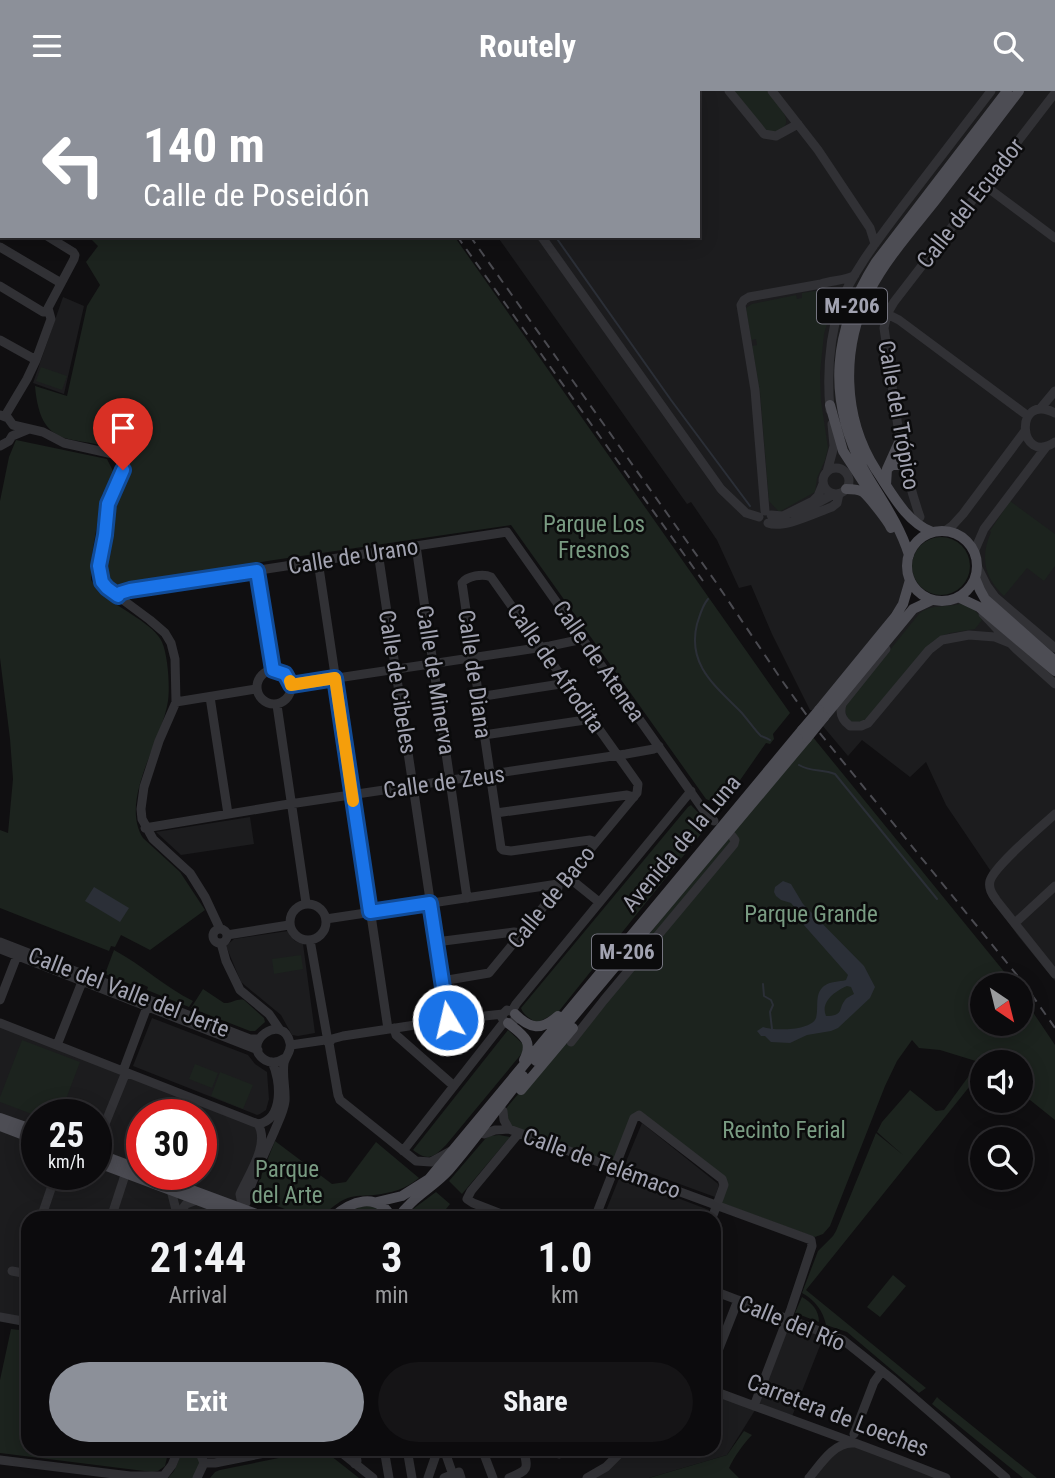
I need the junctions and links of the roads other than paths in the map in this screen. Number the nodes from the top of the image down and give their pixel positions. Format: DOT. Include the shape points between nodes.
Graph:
graph roads {
  1 [pos="729,91"];
  2 [pos="772,91"];
  3 [pos="991,91"];
  4 [pos="1007,91"];
  5 [pos="1019,91"];
  6 [pos="1055,93"];
  7 [pos="798,124"];
  8 [pos="984,185"];
  9 [pos="870,228"];
  10 [pos="884,231"];
  11 [pos="50,238"];
  12 [pos="542,238"];
  13 [pos="1055,238"];
  14 [pos="875,244"];
  15 [pos="0,247"];
  16 [pos="856,275"];
  17 [pos="61,283"];
  18 [pos="821,284"];
  19 [pos="0,286"];
  20 [pos="841,301"];
  21 [pos="49,312"];
  22 [pos="887,313"];
  23 [pos="0,340"];
  24 [pos="36,360"];
  25 [pos="1055,391"];
  26 [pos="830,405"];
  27 [pos="1040,409"];
  28 [pos="1055,413"];
  29 [pos="3,416"];
  30 [pos="1028,416"];
  31 [pos="13,425"];
  32 [pos="29,429"];
  33 [pos="1025,431"];
  34 [pos="12,436"];
  35 [pos="900,440"];
  36 [pos="1050,445"];
  37 [pos="0,446"];
  38 [pos="904,465"];
  39 [pos="887,469"];
  40 [pos="827,472"];
  41 [pos="823,484"];
  42 [pos="886,485"];
  43 [pos="840,492"];
  44 [pos="767,517"];
  45 [pos="920,517"];
  46 [pos="886,519"];
  47 [pos="945,531"];
  48 [pos="507,532"];
  49 [pos="932,532"];
  50 [pos="416,546"];
  51 [pos="378,552"];
  52 [pos="974,552"];
  53 [pos="908,559"];
  54 [pos="318,561"];
  55 [pos="257,571"];
  56 [pos="976,572"];
  57 [pos="463,580"];
  58 [pos="910,580"];
  59 [pos="118,596"];
  60 [pos="958,597"];
  61 [pos="932,600"];
  62 [pos="979,607"];
  63 [pos="913,609"];
  64 [pos="985,618"];
  65 [pos="968,635"];
  66 [pos="583,639"];
  67 [pos="1010,643"];
  68 [pos="541,647"];
  69 [pos="1055,648"];
  70 [pos="472,657"];
  71 [pos="1055,661"];
  72 [pos="434,663"];
  73 [pos="396,669"];
  74 [pos="273,670"];
  75 [pos="1055,671"];
  76 [pos="335,678"];
  77 [pos="567,683"];
  78 [pos="1055,684"];
  79 [pos="291,685"];
  80 [pos="256,689"];
  81 [pos="210,697"];
  82 [pos="478,697"];
  83 [pos="176,702"];
  84 [pos="276,705"];
  85 [pos="821,713"];
  86 [pos="592,719"];
  87 [pos="484,735"];
  88 [pos="659,746"];
  89 [pos="618,755"];
  90 [pos="490,775"];
  91 [pos="451,781"];
  92 [pos="638,784"];
  93 [pos="414,786"];
  94 [pos="691,791"];
  95 [pos="353,795"];
  96 [pos="634,797"];
  97 [pos="291,804"];
  98 [pos="496,813"];
  99 [pos="228,814"];
  100 [pos="1055,814"];
  101 [pos="715,821"];
  102 [pos="145,828"];
  103 [pos="733,836"];
  104 [pos="596,842"];
  105 [pos="568,877"];
  106 [pos="558,884"];
  107 [pos="1055,886"];
  108 [pos="467,898"];
  109 [pos="599,902"];
  110 [pos="306,903"];
  111 [pos="430,903"];
  112 [pos="370,912"];
  113 [pos="326,919"];
  114 [pos="1015,923"];
  115 [pos="289,925"];
  116 [pos="521,933"];
  117 [pos="222,936"];
  118 [pos="310,940"];
  119 [pos="0,942"];
  120 [pos="436,942"];
  121 [pos="0,949"];
  122 [pos="622,952"];
  123 [pos="17,956"];
  124 [pos="1055,974"];
  125 [pos="442,981"];
  126 [pos="82,982"];
  127 [pos="0,1000"];
  128 [pos="147,1007"];
  129 [pos="271,1017"];
  130 [pos="508,1017"];
  131 [pos="448,1020"];
  132 [pos="0,1023"];
  133 [pos="391,1028"];
  134 [pos="279,1030"];
  135 [pos="268,1031"];
  136 [pos="259,1039"];
  137 [pos="328,1039"];
  138 [pos="567,1043"];
  139 [pos="57,1045"];
  140 [pos="290,1045"];
  141 [pos="258,1050"];
  142 [pos="285,1058"];
  143 [pos="272,1062"];
  144 [pos="124,1072"];
  145 [pos="517,1073"];
  146 [pos="454,1086"];
  147 [pos="112,1104"];
  148 [pos="503,1111"];
  149 [pos="0,1118"];
  150 [pos="258,1124"];
  151 [pos="21,1125"];
  152 [pos="0,1126"];
  153 [pos="509,1129"];
  154 [pos="519,1133"];
  155 [pos="21,1134"];
  156 [pos="484,1134"];
  157 [pos="403,1151"];
  158 [pos="456,1154"];
  159 [pos="112,1168"];
  160 [pos="614,1168"];
  161 [pos="125,1172"];
  162 [pos="51,1190"];
  163 [pos="171,1190"];
  164 [pos="193,1190"];
  165 [pos="197,1200"];
  166 [pos="244,1202"];
  167 [pos="377,1202"];
  168 [pos="717,1206"];
  169 [pos="43,1211"];
  170 [pos="113,1211"];
  171 [pos="177,1211"];
  172 [pos="182,1211"];
  173 [pos="226,1211"];
  174 [pos="249,1211"];
  175 [pos="256,1211"];
  176 [pos="342,1211"];
  177 [pos="388,1211"];
  178 [pos="403,1211"];
  179 [pos="493,1211"];
  180 [pos="598,1211"];
  181 [pos="715,1211"];
  182 [pos="12,1271"];
  183 [pos="21,1273"];
  184 [pos="721,1294"];
  185 [pos="738,1300"];
  186 [pos="0,1317"];
  187 [pos="787,1318"];
  188 [pos="21,1321"];
  189 [pos="721,1342"];
  190 [pos="882,1371"];
  191 [pos="721,1394"];
  192 [pos="754,1406"];
  193 [pos="823,1432"];
  194 [pos="854,1434"];
  195 [pos="835,1436"];
  196 [pos="963,1440"];
  197 [pos="861,1445"];
  198 [pos="831,1453"];
  199 [pos="175,1456"];
  200 [pos="201,1456"];
  201 [pos="247,1456"];
  202 [pos="345,1456"];
  203 [pos="356,1456"];
  204 [pos="385,1456"];
  205 [pos="408,1456"];
  206 [pos="436,1456"];
  207 [pos="446,1456"];
  208 [pos="485,1456"];
  209 [pos="525,1456"];
  210 [pos="618,1456"];
  211 [pos="0,1460"];
  212 [pos="204,1463"];
  213 [pos="355,1464"];
  214 [pos="131,1477"];
  215 [pos="163,1477"];
  216 [pos="453,1477"];
  217 [pos="197,1478"];
  218 [pos="373,1478"];
  219 [pos="389,1478"];
  220 [pos="412,1478"];
  221 [pos="428,1478"];
  222 [pos="493,1478"];
  223 [pos="509,1478"];
  224 [pos="588,1478"];
  225 [pos="809,1478"];
  226 [pos="946,1478"];
  227 [pos="1006,1478"];
  228 [pos="1013,1478"];
  1 -- 7 [label="street" via="764,134 776,136"];
  2 -- 7 [label="street"];
  3 -- 10 [label="street"];
  4 -- 53 [label="main road, M-206" via="876,262 862,284 840,349 838,372 845,424 892,516"];
  5 -- 42 [label="main road, M-206" via="884,268 862,307 850,351 850,400 862,443"];
  6 -- 8 [label="street, Calle del Ecuador"];
  7 -- 9 [label="street"];
  8 -- 13 [label="street"];
  8 -- 22 [label="street, Calle del Ecuador"];
  9 -- 10 [label="street"];
  9 -- 14 [label="street"];
  10 -- 14 [label="street"];
  11 -- 17 [label="street" via="75,255"];
  12 -- 44 [label="street" via="721,489 746,513"];
  14 -- 16 [label="street"];
  15 -- 17 [label="street"];
  16 -- 18 [label="street"];
  16 -- 20 [label="street"];
  17 -- 21 [label="street"];
  18 -- 20 [label="street" via="838,290"];
  18 -- 44 [label="street" via="749,297 741,305 755,390"];
  19 -- 21 [label="street"];
  20 -- 26 [label="street" via="830,351"];
  21 -- 24 [label="street" via="51,319"];
  22 -- 30 [label="street"];
  22 -- 35 [label="street, Calle del Trópico" via="884,328"];
  23 -- 24 [label="street"];
  24 -- 29 [label="street"];
  25 -- 27 [label="street"];
  26 -- 40 [label="street" via="834,446"];
  26 -- 46 [label="main road" via="843,451"];
  27 -- 28 [label="street"];
  27 -- 30 [label="street"];
  29 -- 31 [label="street"];
  30 -- 33 [label="street"];
  31 -- 32 [label="street"];
  31 -- 34 [label="street"];
  32 -- 34 [label="street"];
  32 -- 59 [label="street" via="121,459 123,470 108,504 99,566 102,582"];
  33 -- 36 [label="street" via="1033,444"];
  33 -- 47 [label="street" via="964,515"];
  34 -- 37 [label="street"];
  35 -- 38 [label="street, Calle del Trópico"];
  35 -- 39 [label="main road"];
  36 -- 52 [label="street" via="984,529"];
  38 -- 39 [label="main road"];
  38 -- 45 [label="street, Calle del Trópico"];
  39 -- 42 [label="main road"];
  40 -- 41 [label="street"];
  40 -- 43 [label="street" via="835,468 846,473 849,481"];
  41 -- 43 [label="street" via="827,491"];
  41 -- 44 [label="street" via="813,501 783,516"];
  42 -- 49 [label="main road, M-206" via="913,521"];
  43 -- 44 [label="street" via="832,507 785,524 776,526"];
  43 -- 46 [label="main road" via="863,492"];
  46 -- 53 [label="main road"];
  47 -- 49 [label="main road"];
  47 -- 52 [label="main road" via="965,539"];
  48 -- 50 [label="street, Calle de Urano"];
  48 -- 66 [label="street, Calle de Atenea"];
  49 -- 53 [label="main road" via="914,545"];
  50 -- 51 [label="street, Calle de Urano"];
  50 -- 72 [label="street, Calle de Minerva"];
  51 -- 54 [label="street, Calle de Urano"];
  51 -- 73 [label="street, Calle de Cibeles"];
  52 -- 56 [label="main road"];
  53 -- 58 [label="main road, M-206"];
  54 -- 55 [label="street, Calle de Urano"];
  54 -- 76 [label="street"];
  55 -- 59 [label="street, Calle de Urano" via="130,590"];
  55 -- 74 [label="street"];
  56 -- 60 [label="main road" via="971,586"];
  56 -- 69 [label="street" via="995,597"];
  56 -- 71 [label="main road" via="985,599"];
  57 -- 68 [label="street, Calle de Afrodita" via="491,577"];
  57 -- 70 [label="street, Calle de Diana"];
  58 -- 61 [label="main road"];
  58 -- 85 [label="main road, Avenida de la Luna / M-206" via="904,604"];
  59 -- 83 [label="street" via="150,619 171,643"];
  60 -- 61 [label="main road, M-206"];
  60 -- 62 [label="main road"];
  61 -- 63 [label="main road, Avenida de la Luna / M-206"];
  62 -- 64 [label="street"];
  62 -- 75 [label="main road"];
  63 -- 65 [label="street" via="842,704 845,722 855,727 868,723 935,645"];
  63 -- 85 [label="main road, Avenida de la Luna / M-206"];
  64 -- 65 [label="street" via="979,630"];
  64 -- 67 [label="street"];
  65 -- 67 [label="street"];
  66 -- 68 [label="street"];
  66 -- 88 [label="street, Calle de Atenea"];
  67 -- 78 [label="street"];
  68 -- 70 [label="street"];
  68 -- 77 [label="street, Calle de Afrodita"];
  70 -- 72 [label="street"];
  70 -- 82 [label="street, Calle de Diana"];
  72 -- 73 [label="street"];
  72 -- 91 [label="street, Calle de Minerva"];
  73 -- 76 [label="street"];
  73 -- 93 [label="street, Calle de Cibeles"];
  74 -- 79 [label="street" via="285,674"];
  74 -- 80 [label="street" via="260,676"];
  76 -- 79 [label="street"];
  76 -- 95 [label="street"];
  77 -- 82 [label="street"];
  77 -- 86 [label="street, Calle de Afrodita"];
  79 -- 84 [label="street" via="288,698"];
  80 -- 81 [label="street"];
  80 -- 84 [label="street" via="263,702"];
  81 -- 83 [label="street"];
  81 -- 99 [label="street"];
  82 -- 87 [label="street, Calle de Diana"];
  83 -- 102 [label="street" via="144,787 141,809"];
  84 -- 97 [label="street"];
  85 -- 122 [label="main road, Avenida de la Luna / M-206, bridge"];
  86 -- 87 [label="street"];
  86 -- 89 [label="street, Calle de Afrodita"];
  87 -- 90 [label="street, Calle de Diana"];
  88 -- 89 [label="street, Calle de Zeus"];
  88 -- 94 [label="street, Calle de Atenea"];
  89 -- 90 [label="street, Calle de Zeus"];
  89 -- 92 [label="street, Calle de Afrodita"];
  90 -- 91 [label="street, Calle de Zeus"];
  90 -- 98 [label="street, Calle de Diana"];
  91 -- 93 [label="street, Calle de Zeus"];
  91 -- 108 [label="street, Calle de Minerva"];
  92 -- 96 [label="street, Calle de Baco"];
  93 -- 95 [label="street, Calle de Zeus"];
  93 -- 111 [label="street, Calle de Cibeles"];
  94 -- 101 [label="street, Calle de Atenea"];
  94 -- 109 [label="street"];
  95 -- 97 [label="street, Calle de Zeus"];
  95 -- 112 [label="street"];
  96 -- 98 [label="street"];
  96 -- 104 [label="street, Calle de Baco"];
  97 -- 99 [label="street, Calle de Zeus"];
  97 -- 110 [label="street"];
  98 -- 104 [label="street, Calle de Diana" via="503,850"];
  99 -- 102 [label="street, Calle de Zeus"];
  100 -- 114 [label="street" via="991,880 992,894"];
  102 -- 117 [label="street" via="190,873"];
  103 -- 138 [label="street" via="734,844"];
  104 -- 105 [label="street, Calle de Baco"];
  105 -- 106 [label="street, Calle de Baco"];
  105 -- 109 [label="street"];
  106 -- 108 [label="street"];
  106 -- 116 [label="street, Calle de Baco"];
  107 -- 114 [label="street"];
  108 -- 111 [label="street"];
  109 -- 130 [label="street"];
  110 -- 113 [label="street" via="319,907"];
  110 -- 115 [label="street" via="293,911"];
  111 -- 112 [label="street"];
  111 -- 120 [label="street, Calle de Cibeles"];
  112 -- 113 [label="street"];
  112 -- 133 [label="street"];
  113 -- 118 [label="street" via="323,933"];
  114 -- 124 [label="street"];
  115 -- 117 [label="street"];
  115 -- 118 [label="street" via="297,937"];
  116 -- 120 [label="street"];
  116 -- 125 [label="street, Calle de Baco" via="489,973"];
  117 -- 129 [label="street" via="226,961 240,990"];
  118 -- 137 [label="street"];
  119 -- 136 [label="street, Calle del Valle del Jerte"];
  120 -- 125 [label="street, Calle de Cibeles"];
  121 -- 123 [label="street, Calle del Valle del Jerte"];
  122 -- 130 [label="main road" via="550,1023 535,1027"];
  122 -- 138 [label="main road"];
  122 -- 145 [label="main road, Avenida de la Luna / M-206"];
  122 -- 158 [label="main road, Avenida de la Luna / M-206"];
  123 -- 126 [label="street, Calle del Valle del Jerte"];
  123 -- 127 [label="street"];
  125 -- 131 [label="street, Calle de Cibeles"];
  126 -- 128 [label="street, Calle del Valle del Jerte"];
  126 -- 139 [label="street"];
  128 -- 141 [label="street, Calle del Valle del Jerte"];
  128 -- 144 [label="street"];
  129 -- 134 [label="street"];
  129 -- 135 [label="street"];
  130 -- 131 [label="street"];
  130 -- 145 [label="main road" via="529,1045"];
  130 -- 146 [label="street"];
  131 -- 133 [label="street"];
  132 -- 139 [label="street"];
  133 -- 137 [label="street"];
  133 -- 146 [label="street"];
  134 -- 135 [label="street"];
  134 -- 140 [label="street"];
  135 -- 136 [label="street"];
  136 -- 141 [label="street"];
  137 -- 140 [label="street"];
  137 -- 157 [label="street" via="340,1100"];
  138 -- 148 [label="main road"];
  139 -- 144 [label="street"];
  140 -- 142 [label="street"];
  141 -- 143 [label="street"];
  142 -- 143 [label="street"];
  142 -- 166 [label="street" via="285,1102"];
  143 -- 150 [label="street" via="277,1109 272,1118"];
  144 -- 147 [label="street"];
  144 -- 150 [label="street"];
  145 -- 158 [label="main road, Avenida de la Luna / M-206"];
  146 -- 157 [label="street"];
  148 -- 153 [label="street, Calle de Telémaco"];
  148 -- 156 [label="main road"];
  149 -- 151 [label="main road"];
  150 -- 166 [label="street" via="263,1138 240,1194"];
  152 -- 155 [label="main road"];
  153 -- 154 [label="street, Calle de Telémaco"];
  153 -- 156 [label="street, Calle de Telémaco"];
  154 -- 160 [label="street, Calle de Telémaco"];
  154 -- 179 [label="street" via="467,1199"];
  156 -- 158 [label="main road"];
  157 -- 158 [label="street" via="422,1162"];
  158 -- 167 [label="main road, Avenida de la Luna / M-206" via="415,1189"];
  158 -- 178 [label="main road, Avenida de la Luna / M-206" via="433,1186"];
  159 -- 161 [label="main road"];
  160 -- 168 [label="street, Calle de Telémaco"];
  160 -- 168 [label="street" via="639,1115 722,1179"];
  160 -- 180 [label="street"];
  161 -- 170 [label="street"];
  162 -- 169 [label="street"];
  163 -- 165 [label="main road"];
  163 -- 171 [label="street"];
  164 -- 174 [label="main road"];
  165 -- 172 [label="street"];
  165 -- 173 [label="main road"];
  166 -- 175 [label="street"];
  167 -- 176 [label="main road, M-206" via="359,1202"];
  167 -- 177 [label="main road"];
  168 -- 181 [label="street"];
  168 -- 187 [label="street, Calle de Telémaco" via="812,1242"];
  182 -- 183 [label="street"];
  184 -- 185 [label="street, Calle del Río"];
  185 -- 187 [label="street, Calle del Río"];
  185 -- 189 [label="street"];
  186 -- 188 [label="street"];
  187 -- 190 [label="street, Calle del Río" via="844,1340"];
  187 -- 192 [label="street"];
  190 -- 194 [label="street"];
  190 -- 196 [label="street, Calle del Río"];
  191 -- 192 [label="street, Carretera de Loeches"];
  192 -- 193 [label="street, Carretera de Loeches"];
  193 -- 195 [label="street, Carretera de Loeches"];
  193 -- 198 [label="street"];
  195 -- 197 [label="street, Carretera de Loeches"];
  195 -- 198 [label="street" via="837,1444"];
  196 -- 227 [label="street, Calle del Río"];
  196 -- 228 [label="street, Calle del Río"];
  197 -- 198 [label="street" via="848,1442"];
  197 -- 226 [label="street, Carretera de Loeches"];
  198 -- 225 [label="street"];
  199 -- 215 [label="street"];
  200 -- 212 [label="street"];
  201 -- 212 [label="street"];
  202 -- 213 [label="street"];
  203 -- 213 [label="street"];
  204 -- 219 [label="street"];
  205 -- 220 [label="street"];
  206 -- 221 [label="street"];
  207 -- 216 [label="street"];
  208 -- 222 [label="street"];
  209 -- 223 [label="street" via="525,1471"];
  210 -- 224 [label="street"];
  211 -- 214 [label="street"];
  212 -- 217 [label="street"];
  213 -- 218 [label="street"];
  214 -- 215 [label="street"];
}
